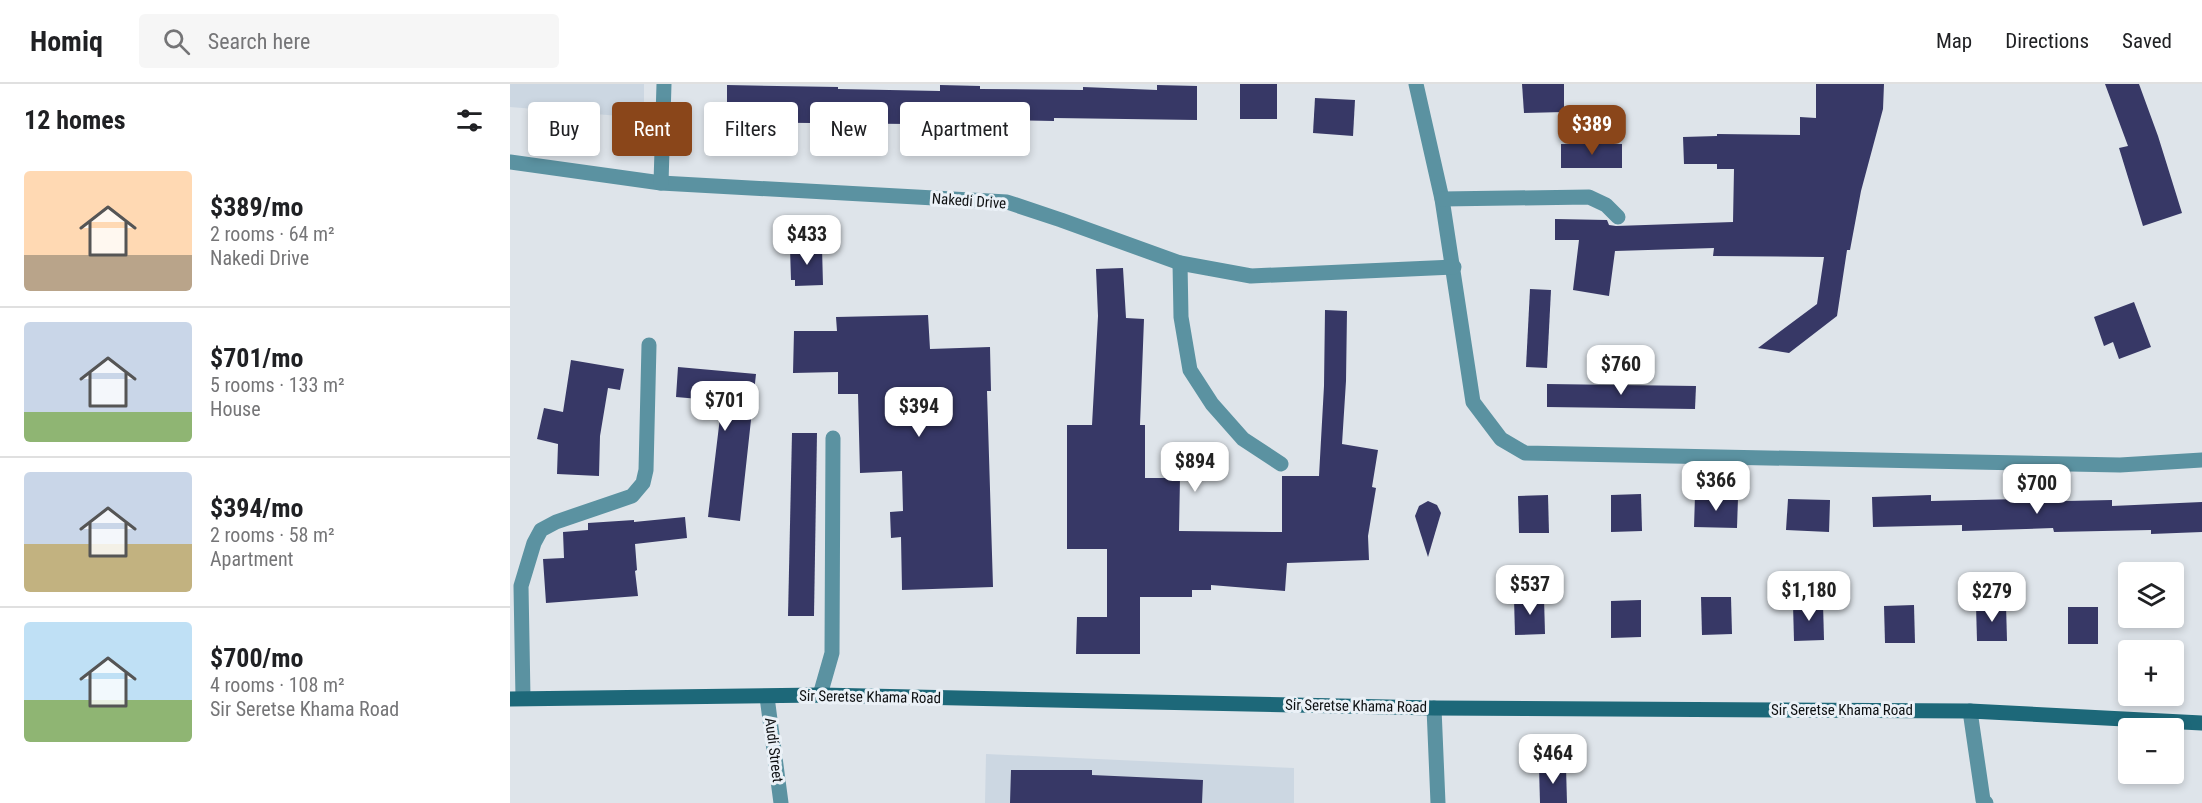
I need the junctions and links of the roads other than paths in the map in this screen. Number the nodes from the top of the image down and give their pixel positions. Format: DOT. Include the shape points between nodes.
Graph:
graph roads {
  1 [pos="664,84"];
  2 [pos="1416,84"];
  3 [pos="510,162"];
  4 [pos="661,183"];
  5 [pos="1442,199"];
  6 [pos="1618,217"];
  7 [pos="1180,264"];
  8 [pos="1454,267"];
  9 [pos="649,345"];
  10 [pos="833,438"];
  11 [pos="2202,460"];
  12 [pos="1281,464"];
  13 [pos="820,695"];
  14 [pos="767,697"];
  15 [pos="516,699"];
  16 [pos="1434,708"];
  17 [pos="1970,711"];
  18 [pos="2202,723"];
  19 [pos="781,803"];
  20 [pos="1438,803"];
  21 [pos="1986,803"];
  1 -- 4 [label="street"];
  2 -- 5 [label="street"];
  3 -- 4 [label="street, Nakedi Drive"];
  4 -- 7 [label="street, Nakedi Drive" via="1007,202"];
  5 -- 6 [label="street" via="1589,197 1606,205"];
  5 -- 8 [label="street"];
  7 -- 8 [label="street, Nakedi Drive" via="1251,276"];
  7 -- 12 [label="street" via="1181,317 1190,370 1212,404 1243,439"];
  8 -- 11 [label="street" via="1473,402 1501,439 1525,453 2120,465"];
  9 -- 15 [label="street" via="643,483 632,496 541,530 521,586"];
  10 -- 13 [label="street" via="832,653"];
  13 -- 14 [label="main road, Sir Seretse Khama Road"];
  13 -- 16 [label="main road, Sir Seretse Khama Road"];
  14 -- 15 [label="main road, Sir Seretse Khama Road"];
  14 -- 19 [label="street, Audi Street"];
  16 -- 17 [label="main road, Sir Seretse Khama Road"];
  16 -- 20 [label="street"];
  17 -- 18 [label="main road, Sir Seretse Khama Road"];
  17 -- 21 [label="street"];
}
